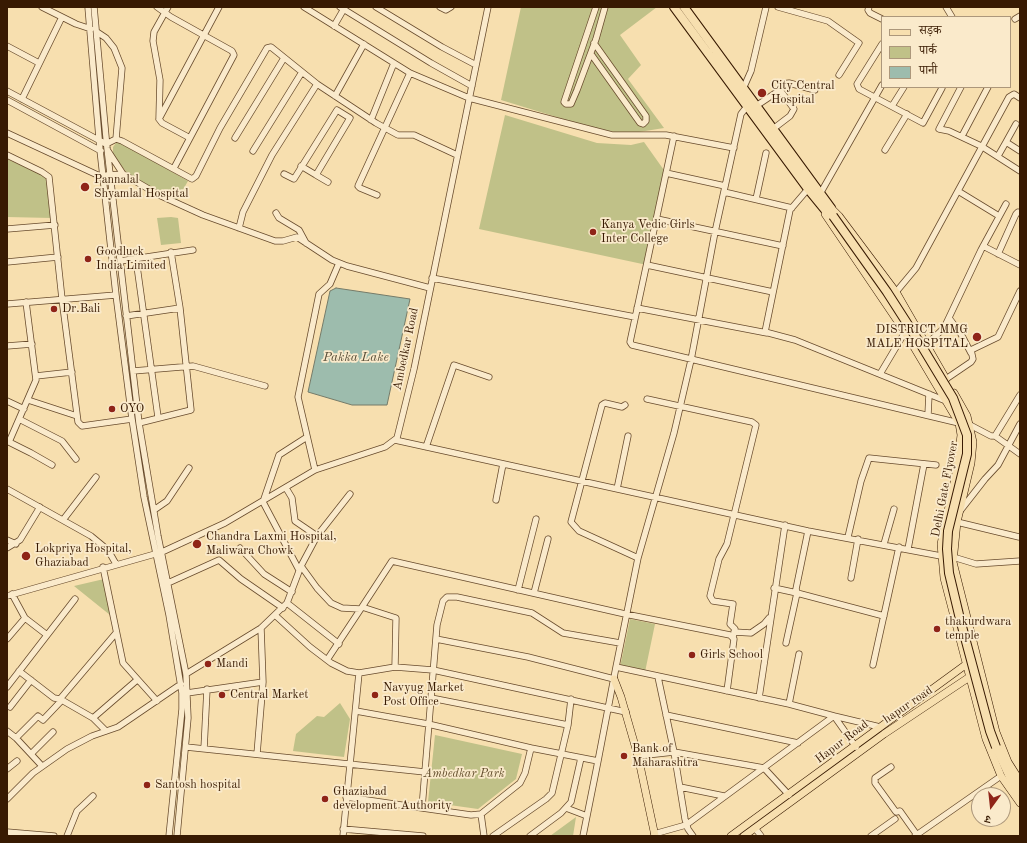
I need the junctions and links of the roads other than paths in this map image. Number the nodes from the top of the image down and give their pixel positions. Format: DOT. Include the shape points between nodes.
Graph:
graph roads {
  1 [pos="42,7"];
  2 [pos="88,7"];
  3 [pos="94,7"];
  4 [pos="157,7"];
  5 [pos="219,7"];
  6 [pos="304,7"];
  7 [pos="376,7"];
  8 [pos="440,7"];
  9 [pos="451,7"];
  10 [pos="488,7"];
  11 [pos="596,7"];
  12 [pos="605,7"];
  13 [pos="674,7"];
  14 [pos="684,7"];
  15 [pos="766,7"];
  16 [pos="778,7"];
  17 [pos="869,7"];
  18 [pos="946,7"];
  19 [pos="343,8"];
  20 [pos="166,10"];
  21 [pos="951,16"];
  22 [pos="62,17"];
  23 [pos="881,18"];
  24 [pos="334,26"];
  25 [pos="94,30"];
  26 [pos="205,36"];
  27 [pos="594,43"];
  28 [pos="364,44"];
  29 [pos="7,46"];
  30 [pos="881,46"];
  31 [pos="591,54"];
  32 [pos="284,58"];
  33 [pos="39,63"];
  34 [pos="394,63"];
  35 [pos="476,65"];
  36 [pos="302,72"];
  37 [pos="410,73"];
  38 [pos="838,75"];
  39 [pos="317,84"];
  40 [pos="472,86"];
  41 [pos="881,87"];
  42 [pos="903,88"];
  43 [pos="942,88"];
  44 [pos="960,88"];
  45 [pos="987,88"];
  46 [pos="743,89"];
  47 [pos="780,90"];
  48 [pos="815,90"];
  49 [pos="7,91"];
  50 [pos="335,96"];
  51 [pos="875,96"];
  52 [pos="469,98"];
  53 [pos="1020,98"];
  54 [pos="22,99"];
  55 [pos="7,100"];
  56 [pos="349,105"];
  57 [pos="756,106"];
  58 [pos="892,106"];
  59 [pos="748,109"];
  60 [pos="344,114"];
  61 [pos="907,114"];
  62 [pos="159,119"];
  63 [pos="371,120"];
  64 [pos="1016,124"];
  65 [pos="384,128"];
  66 [pos="773,129"];
  67 [pos="7,133"];
  68 [pos="674,136"];
  69 [pos="962,136"];
  70 [pos="190,138"];
  71 [pos="235,138"];
  72 [pos="116,139"];
  73 [pos="99,140"];
  74 [pos="1006,142"];
  75 [pos="107,146"];
  76 [pos="981,146"];
  77 [pos="734,148"];
  78 [pos="100,150"];
  79 [pos="884,150"];
  80 [pos="253,151"];
  81 [pos="1020,151"];
  82 [pos="766,153"];
  83 [pos="7,155"];
  84 [pos="457,155"];
  85 [pos="108,156"];
  86 [pos="998,156"];
  87 [pos="302,166"];
  88 [pos="174,168"];
  89 [pos="1020,171"];
  90 [pos="666,173"];
  91 [pos="110,174"];
  92 [pos="123,174"];
  93 [pos="284,174"];
  94 [pos="316,175"];
  95 [pos="104,176"];
  96 [pos="328,182"];
  97 [pos="725,189"];
  98 [pos="808,189"];
  99 [pos="958,191"];
  100 [pos="820,194"];
  101 [pos="377,195"];
  102 [pos="756,199"];
  103 [pos="1006,204"];
  104 [pos="792,208"];
  105 [pos="276,212"];
  106 [pos="830,212"];
  107 [pos="1020,213"];
  108 [pos="999,216"];
  109 [pos="657,219"];
  110 [pos="55,225"];
  111 [pos="7,228"];
  112 [pos="239,228"];
  113 [pos="715,232"];
  114 [pos="306,243"];
  115 [pos="783,246"];
  116 [pos="983,246"];
  117 [pos="193,250"];
  118 [pos="171,252"];
  119 [pos="998,254"];
  120 [pos="58,257"];
  121 [pos="136,259"];
  122 [pos="120,261"];
  123 [pos="7,262"];
  124 [pos="339,263"];
  125 [pos="647,264"];
  126 [pos="1020,265"];
  127 [pos="432,278"];
  128 [pos="708,278"];
  129 [pos="430,288"];
  130 [pos="1020,291"];
  131 [pos="773,292"];
  132 [pos="896,292"];
  133 [pos="116,295"];
  134 [pos="62,299"];
  135 [pos="26,302"];
  136 [pos="7,304"];
  137 [pos="180,308"];
  138 [pos="637,308"];
  139 [pos="142,313"];
  140 [pos="126,316"];
  141 [pos="636,317"];
  142 [pos="949,318"];
  143 [pos="699,321"];
  144 [pos="905,332"];
  145 [pos="767,334"];
  146 [pos="32,344"];
  147 [pos="927,345"];
  148 [pos="7,346"];
  149 [pos="917,351"];
  150 [pos="971,353"];
  151 [pos="691,360"];
  152 [pos="187,365"];
  153 [pos="151,369"];
  154 [pos="72,372"];
  155 [pos="133,372"];
  156 [pos="880,374"];
  157 [pos="36,376"];
  158 [pos="490,377"];
  159 [pos="946,380"];
  160 [pos="265,386"];
  161 [pos="929,394"];
  162 [pos="1020,395"];
  163 [pos="647,399"];
  164 [pos="28,400"];
  165 [pos="7,401"];
  166 [pos="946,401"];
  167 [pos="625,405"];
  168 [pos="679,407"];
  169 [pos="24,409"];
  170 [pos="928,415"];
  171 [pos="77,416"];
  172 [pos="132,418"];
  173 [pos="158,418"];
  174 [pos="19,419"];
  175 [pos="139,423"];
  176 [pos="959,423"];
  177 [pos="1020,424"];
  178 [pos="970,425"];
  179 [pos="973,434"];
  180 [pos="987,434"];
  181 [pos="628,436"];
  182 [pos="995,436"];
  183 [pos="306,437"];
  184 [pos="395,440"];
  185 [pos="8,442"];
  186 [pos="1007,446"];
  187 [pos="426,447"];
  188 [pos="1020,454"];
  189 [pos="959,456"];
  190 [pos="972,457"];
  191 [pos="76,459"];
  192 [pos="503,464"];
  193 [pos="924,464"];
  194 [pos="52,465"];
  195 [pos="936,465"];
  196 [pos="190,468"];
  197 [pos="315,470"];
  198 [pos="96,477"];
  199 [pos="582,481"];
  200 [pos="286,488"];
  201 [pos="7,489"];
  202 [pos="617,489"];
  203 [pos="350,494"];
  204 [pos="655,498"];
  205 [pos="496,500"];
  206 [pos="263,502"];
  207 [pos="40,507"];
  208 [pos="894,508"];
  209 [pos="154,510"];
  210 [pos="959,513"];
  211 [pos="733,514"];
  212 [pos="536,518"];
  213 [pos="63,520"];
  214 [pos="957,522"];
  215 [pos="785,525"];
  216 [pos="808,530"];
  217 [pos="317,536"];
  218 [pos="1019,537"];
  219 [pos="848,538"];
  220 [pos="548,539"];
  221 [pos="858,539"];
  222 [pos="7,540"];
  223 [pos="16,544"];
  224 [pos="884,544"];
  225 [pos="899,547"];
  226 [pos="7,548"];
  227 [pos="240,548"];
  228 [pos="908,549"];
  229 [pos="159,553"];
  230 [pos="941,556"];
  231 [pos="953,557"];
  232 [pos="638,558"];
  233 [pos="1020,561"];
  234 [pos="116,564"];
  235 [pos="103,568"];
  236 [pos="300,568"];
  237 [pos="851,578"];
  238 [pos="168,583"];
  239 [pos="774,588"];
  240 [pos="518,590"];
  241 [pos="292,592"];
  242 [pos="797,593"];
  243 [pos="534,594"];
  244 [pos="10,595"];
  245 [pos="74,599"];
  246 [pos="287,604"];
  247 [pos="283,608"];
  248 [pos="361,608"];
  249 [pos="625,614"];
  250 [pos="276,616"];
  251 [pos="884,616"];
  252 [pos="770,617"];
  253 [pos="25,618"];
  254 [pos="261,628"];
  255 [pos="116,633"];
  256 [pos="47,634"];
  257 [pos="734,635"];
  258 [pos="7,639"];
  259 [pos="436,639"];
  260 [pos="620,643"];
  261 [pos="786,643"];
  262 [pos="339,644"];
  263 [pos="799,654"];
  264 [pos="978,659"];
  265 [pos="327,660"];
  266 [pos="873,664"];
  267 [pos="969,665"];
  268 [pos="394,667"];
  269 [pos="616,667"];
  270 [pos="433,670"];
  271 [pos="19,671"];
  272 [pos="982,672"];
  273 [pos="359,673"];
  274 [pos="186,674"];
  275 [pos="658,677"];
  276 [pos="968,677"];
  277 [pos="614,679"];
  278 [pos="31,680"];
  279 [pos="137,680"];
  280 [pos="263,682"];
  281 [pos="181,684"];
  282 [pos="7,687"];
  283 [pos="207,689"];
  284 [pos="727,691"];
  285 [pos="187,693"];
  286 [pos="431,698"];
  287 [pos="759,698"];
  288 [pos="571,699"];
  289 [pos="61,700"];
  290 [pos="157,701"];
  291 [pos="789,704"];
  292 [pos="10,707"];
  293 [pos="608,708"];
  294 [pos="356,711"];
  295 [pos="626,712"];
  296 [pos="666,715"];
  297 [pos="834,716"];
  298 [pos="93,718"];
  299 [pos="428,724"];
  300 [pos="568,725"];
  301 [pos="880,727"];
  302 [pos="7,731"];
  303 [pos="53,732"];
  304 [pos="106,732"];
  305 [pos="16,738"];
  306 [pos="798,743"];
  307 [pos="186,747"];
  308 [pos="856,747"];
  309 [pos="531,748"];
  310 [pos="204,749"];
  311 [pos="674,752"];
  312 [pos="31,754"];
  313 [pos="257,754"];
  314 [pos="561,754"];
  315 [pos="638,756"];
  316 [pos="581,758"];
  317 [pos="17,761"];
  318 [pos="598,761"];
  319 [pos="350,763"];
  320 [pos="42,766"];
  321 [pos="891,767"];
  322 [pos="764,768"];
  323 [pos="7,769"];
  324 [pos="425,772"];
  325 [pos="1001,776"];
  326 [pos="1019,776"];
  327 [pos="680,787"];
  328 [pos="1020,792"];
  329 [pos="789,795"];
  330 [pos="93,796"];
  331 [pos="724,796"];
  332 [pos="346,797"];
  333 [pos="7,799"];
  334 [pos="1020,804"];
  335 [pos="422,808"];
  336 [pos="566,808"];
  337 [pos="481,814"];
  338 [pos="587,816"];
  339 [pos="895,819"];
  340 [pos="686,825"];
  341 [pos="755,828"];
  342 [pos="344,830"];
  343 [pos="7,832"];
  344 [pos="654,835"];
  345 [pos="54,836"];
  346 [pos="67,836"];
  347 [pos="169,836"];
  348 [pos="177,836"];
  349 [pos="343,836"];
  350 [pos="423,836"];
  351 [pos="484,836"];
  352 [pos="493,836"];
  353 [pos="530,836"];
  354 [pos="583,836"];
  355 [pos="693,836"];
  356 [pos="731,836"];
  357 [pos="744,836"];
  358 [pos="761,836"];
  359 [pos="871,836"];
  360 [pos="916,836"];
  1 -- 22 [label="street"];
  2 -- 25 [label="street"];
  3 -- 25 [label="street"];
  4 -- 20 [label="street"];
  5 -- 26 [label="street"];
  6 -- 24 [label="street"];
  7 -- 35 [label="street"];
  8 -- 9 [label="street" via="446,10"];
  10 -- 35 [label="street, Ambedkar Road"];
  11 -- 31 [label="street" via="564,102 566,104 571,104"];
  12 -- 27 [label="street"];
  13 -- 59 [label="highway"];
  14 -- 46 [label="highway"];
  15 -- 46 [label="street" via="751,71"];
  16 -- 38 [label="street" via="828,21 859,43"];
  17 -- 23 [label="street" via="870,12"];
  18 -- 21 [label="street"];
  19 -- 24 [label="street"];
  19 -- 40 [label="street"];
  20 -- 26 [label="street"];
  20 -- 62 [label="street" via="154,32 153,41 160,80"];
  22 -- 25 [label="street"];
  22 -- 33 [label="street"];
  24 -- 28 [label="street"];
  25 -- 72 [label="street" via="106,38 114,48 122,68"];
  25 -- 73 [label="street"];
  25 -- 75 [label="street"];
  26 -- 62 [label="street"];
  26 -- 70 [label="street" via="232,51 234,58"];
  27 -- 31 [label="street"];
  27 -- 31 [label="street" via="646,116 643,124"];
  28 -- 34 [label="street"];
  28 -- 50 [label="street"];
  29 -- 33 [label="street"];
  30 -- 51 [label="street" via="857,86"];
  32 -- 36 [label="street"];
  32 -- 71 [label="street"];
  32 -- 88 [label="street" via="271,47 267,48 194,178"];
  33 -- 54 [label="street"];
  34 -- 37 [label="street"];
  34 -- 63 [label="street"];
  35 -- 40 [label="street, Ambedkar Road"];
  36 -- 39 [label="street"];
  36 -- 80 [label="street"];
  37 -- 52 [label="street"];
  37 -- 65 [label="street"];
  39 -- 50 [label="street"];
  39 -- 112 [label="street" via="272,155 243,212"];
  40 -- 52 [label="street, Ambedkar Road"];
  41 -- 51 [label="street"];
  42 -- 58 [label="street"];
  43 -- 61 [label="street" via="923,123"];
  44 -- 69 [label="street" via="939,129 946,129"];
  45 -- 69 [label="street"];
  46 -- 57 [label="highway"];
  47 -- 48 [label="street" via="781,84 785,83"];
  47 -- 57 [label="street"];
  47 -- 66 [label="street" via="794,109 790,116"];
  49 -- 54 [label="street"];
  50 -- 56 [label="street"];
  51 -- 58 [label="street"];
  51 -- 100 [label="street"];
  52 -- 68 [label="street" via="612,135"];
  52 -- 84 [label="street, Ambedkar Road"];
  53 -- 76 [label="street" via="1014,94 1009,97"];
  54 -- 73 [label="street"];
  55 -- 78 [label="street"];
  56 -- 60 [label="street"];
  56 -- 63 [label="street"];
  57 -- 66 [label="highway"];
  58 -- 61 [label="street"];
  59 -- 77 [label="street" via="742,114"];
  59 -- 98 [label="highway"];
  60 -- 87 [label="street" via="336,110"];
  60 -- 94 [label="street" via="350,120"];
  61 -- 79 [label="street"];
  62 -- 70 [label="street"];
  63 -- 65 [label="street"];
  64 -- 74 [label="street"];
  65 -- 84 [label="street" via="401,135 414,135"];
  65 -- 101 [label="street" via="358,186"];
  66 -- 100 [label="highway"];
  67 -- 95 [label="street"];
  68 -- 77 [label="street"];
  68 -- 90 [label="street"];
  69 -- 76 [label="street"];
  70 -- 88 [label="street"];
  72 -- 75 [label="street"];
  72 -- 88 [label="street"];
  73 -- 75 [label="street"];
  73 -- 78 [label="street"];
  74 -- 81 [label="street"];
  74 -- 86 [label="street"];
  75 -- 85 [label="street"];
  75 -- 92 [label="street"];
  76 -- 86 [label="street"];
  76 -- 99 [label="street"];
  77 -- 97 [label="street"];
  78 -- 85 [label="street"];
  78 -- 95 [label="street"];
  82 -- 102 [label="street"];
  83 -- 110 [label="street" via="49,177"];
  84 -- 127 [label="street, Ambedkar Road"];
  85 -- 91 [label="street"];
  86 -- 89 [label="street"];
  87 -- 93 [label="street" via="294,178"];
  87 -- 94 [label="street"];
  90 -- 97 [label="street"];
  90 -- 109 [label="street"];
  91 -- 92 [label="street"];
  91 -- 95 [label="street"];
  91 -- 122 [label="street"];
  92 -- 112 [label="street" via="159,195"];
  94 -- 96 [label="street"];
  95 -- 133 [label="street"];
  97 -- 102 [label="street"];
  97 -- 113 [label="street"];
  98 -- 104 [label="street"];
  98 -- 106 [label="highway"];
  99 -- 108 [label="street"];
  99 -- 132 [label="street" via="916,268"];
  100 -- 106 [label="highway"];
  102 -- 104 [label="street"];
  103 -- 108 [label="street"];
  104 -- 115 [label="street"];
  105 -- 114 [label="street" via="279,218 299,230"];
  106 -- 132 [label="main road" via="839,216"];
  106 -- 144 [label="main road" via="825,214"];
  106 -- 267 [label="highway, Delhi Gate Flyover, bridge" via="921,344 953,398 967,435 967,454 948,531 947,549 949,573"];
  107 -- 119 [label="street" via="1016,214"];
  108 -- 116 [label="street"];
  109 -- 113 [label="street"];
  109 -- 125 [label="street"];
  110 -- 111 [label="street"];
  110 -- 120 [label="street"];
  112 -- 114 [label="street" via="275,241 297,238"];
  113 -- 115 [label="street"];
  113 -- 128 [label="street"];
  114 -- 124 [label="street"];
  115 -- 131 [label="street"];
  116 -- 119 [label="street"];
  116 -- 142 [label="street"];
  117 -- 118 [label="street"];
  118 -- 121 [label="street"];
  118 -- 137 [label="street"];
  119 -- 126 [label="street"];
  120 -- 123 [label="street"];
  120 -- 134 [label="street"];
  121 -- 122 [label="street"];
  121 -- 139 [label="street"];
  122 -- 140 [label="street"];
  124 -- 129 [label="street"];
  124 -- 183 [label="street" via="330,284 319,294 300,383 298,404"];
  125 -- 128 [label="street"];
  125 -- 138 [label="street"];
  127 -- 129 [label="street, Ambedkar Road"];
  127 -- 141 [label="street"];
  128 -- 131 [label="street"];
  128 -- 143 [label="street"];
  129 -- 184 [label="street, Ambedkar Road" via="400,431"];
  130 -- 150 [label="street" via="998,337 971,350"];
  131 -- 145 [label="street" via="764,329"];
  132 -- 147 [label="main road"];
  133 -- 134 [label="street"];
  133 -- 172 [label="street"];
  134 -- 135 [label="street"];
  134 -- 154 [label="street"];
  135 -- 136 [label="street"];
  135 -- 146 [label="street"];
  137 -- 139 [label="street"];
  137 -- 152 [label="street"];
  138 -- 141 [label="street"];
  138 -- 143 [label="street"];
  139 -- 140 [label="street"];
  139 -- 153 [label="street"];
  140 -- 155 [label="street"];
  141 -- 151 [label="street" via="630,342 632,346"];
  142 -- 147 [label="street" via="941,332"];
  142 -- 150 [label="street"];
  143 -- 145 [label="street"];
  143 -- 151 [label="street"];
  144 -- 149 [label="main road"];
  144 -- 156 [label="street"];
  145 -- 156 [label="street" via="795,340"];
  146 -- 148 [label="street"];
  146 -- 157 [label="street"];
  147 -- 149 [label="street"];
  147 -- 159 [label="main road"];
  149 -- 166 [label="main road"];
  150 -- 159 [label="street" via="973,360"];
  151 -- 168 [label="street"];
  151 -- 170 [label="street"];
  152 -- 153 [label="street"];
  152 -- 160 [label="street" via="206,368"];
  152 -- 173 [label="street" via="191,410"];
  153 -- 155 [label="street"];
  153 -- 173 [label="street"];
  154 -- 157 [label="street"];
  154 -- 171 [label="street"];
  155 -- 175 [label="street"];
  156 -- 161 [label="street"];
  157 -- 164 [label="street"];
  158 -- 187 [label="street" via="454,365"];
  159 -- 178 [label="main road"];
  161 -- 166 [label="street"];
  161 -- 170 [label="street"];
  162 -- 182 [label="street"];
  163 -- 168 [label="street"];
  164 -- 169 [label="street"];
  164 -- 171 [label="street"];
  165 -- 169 [label="street"];
  166 -- 176 [label="main road"];
  167 -- 199 [label="street" via="602,405"];
  168 -- 204 [label="street"];
  168 -- 211 [label="street" via="752,422 756,425"];
  169 -- 174 [label="street"];
  170 -- 176 [label="street"];
  171 -- 172 [label="street" via="82,426"];
  172 -- 229 [label="street" via="144,497"];
  173 -- 175 [label="street"];
  174 -- 185 [label="street"];
  174 -- 191 [label="street" via="62,441"];
  175 -- 209 [label="street"];
  176 -- 189 [label="main road"];
  177 -- 186 [label="street"];
  178 -- 179 [label="main road"];
  178 -- 180 [label="street"];
  179 -- 180 [label="street"];
  179 -- 190 [label="main road"];
  180 -- 182 [label="street"];
  181 -- 202 [label="street"];
  182 -- 186 [label="street"];
  183 -- 197 [label="street"];
  183 -- 206 [label="street" via="279,455"];
  184 -- 187 [label="street"];
  184 -- 197 [label="street" via="385,447"];
  185 -- 194 [label="street"];
  186 -- 188 [label="street"];
  186 -- 210 [label="street" via="996,469"];
  187 -- 192 [label="street"];
  189 -- 190 [label="main road"];
  189 -- 230 [label="main road" via="941,544"];
  190 -- 210 [label="main road"];
  192 -- 199 [label="street"];
  192 -- 205 [label="street"];
  193 -- 195 [label="street"];
  193 -- 219 [label="street" via="869,458 861,480"];
  193 -- 228 [label="street"];
  196 -- 209 [label="street" via="166,501"];
  197 -- 200 [label="street"];
  198 -- 213 [label="street"];
  199 -- 202 [label="street"];
  199 -- 232 [label="street" via="571,522 573,526"];
  200 -- 206 [label="street"];
  200 -- 217 [label="street" via="292,498 295,521"];
  201 -- 207 [label="street"];
  202 -- 204 [label="street"];
  203 -- 217 [label="street"];
  204 -- 211 [label="street"];
  204 -- 232 [label="street"];
  206 -- 229 [label="street" via="225,523"];
  206 -- 236 [label="street"];
  207 -- 213 [label="street"];
  207 -- 223 [label="street" via="26,533"];
  208 -- 224 [label="street"];
  209 -- 229 [label="street"];
  210 -- 214 [label="main road"];
  211 -- 215 [label="street"];
  211 -- 257 [label="street" via="727,544 717,564 710,598 713,601 733,604 730,624"];
  212 -- 240 [label="street"];
  213 -- 234 [label="street" via="101,544"];
  214 -- 218 [label="street"];
  214 -- 231 [label="main road"];
  215 -- 216 [label="street"];
  215 -- 239 [label="street"];
  216 -- 219 [label="street"];
  216 -- 242 [label="street"];
  217 -- 236 [label="street"];
  219 -- 221 [label="street"];
  220 -- 243 [label="street"];
  221 -- 224 [label="street"];
  221 -- 237 [label="street"];
  222 -- 223 [label="street"];
  223 -- 226 [label="street"];
  224 -- 225 [label="street"];
  225 -- 228 [label="street"];
  225 -- 251 [label="street"];
  227 -- 241 [label="street" via="264,574"];
  228 -- 230 [label="street"];
  229 -- 234 [label="street"];
  229 -- 238 [label="street"];
  229 -- 281 [label="street"];
  230 -- 267 [label="main road" via="944,578"];
  231 -- 233 [label="street" via="976,564"];
  231 -- 264 [label="main road"];
  232 -- 249 [label="street"];
  234 -- 235 [label="street"];
  235 -- 244 [label="street"];
  235 -- 255 [label="street"];
  236 -- 241 [label="street"];
  236 -- 248 [label="street" via="331,603 342,608"];
  238 -- 247 [label="street" via="219,560"];
  238 -- 274 [label="street"];
  239 -- 242 [label="street"];
  239 -- 252 [label="street"];
  240 -- 243 [label="street"];
  240 -- 248 [label="street" via="392,561"];
  241 -- 246 [label="street"];
  242 -- 251 [label="street"];
  242 -- 261 [label="street"];
  243 -- 249 [label="street"];
  244 -- 253 [label="street"];
  245 -- 256 [label="street"];
  246 -- 247 [label="street"];
  246 -- 262 [label="street"];
  247 -- 250 [label="street"];
  248 -- 262 [label="street"];
  248 -- 268 [label="street" via="396,618"];
  249 -- 257 [label="street"];
  249 -- 260 [label="street"];
  250 -- 254 [label="street"];
  250 -- 265 [label="street" via="310,648"];
  251 -- 266 [label="street"];
  252 -- 257 [label="street" via="755,631"];
  252 -- 287 [label="street"];
  253 -- 256 [label="street"];
  253 -- 258 [label="street"];
  254 -- 274 [label="street"];
  254 -- 280 [label="street"];
  255 -- 279 [label="street" via="123,663"];
  255 -- 289 [label="street"];
  256 -- 271 [label="street"];
  257 -- 284 [label="street"];
  259 -- 260 [label="street" via="442,606 450,596 532,613 563,633"];
  259 -- 270 [label="street"];
  259 -- 277 [label="street" via="535,659"];
  260 -- 269 [label="street"];
  262 -- 265 [label="street"];
  263 -- 291 [label="street"];
  264 -- 267 [label="main road, Hapur Road"];
  264 -- 272 [label="main road"];
  265 -- 273 [label="street" via="339,668"];
  267 -- 276 [label="main road"];
  267 -- 301 [label="main road, Hapur Road"];
  267 -- 328 [label="highway, Delhi Gate Flyover, bridge" via="994,742"];
  268 -- 270 [label="street"];
  268 -- 273 [label="street"];
  269 -- 275 [label="street"];
  269 -- 277 [label="street"];
  270 -- 286 [label="street"];
  270 -- 288 [label="street"];
  271 -- 278 [label="street"];
  271 -- 282 [label="street"];
  272 -- 276 [label="main road, hapur road"];
  272 -- 326 [label="main road" via="997,735"];
  273 -- 294 [label="street"];
  274 -- 285 [label="street"];
  275 -- 284 [label="street"];
  275 -- 296 [label="street"];
  276 -- 325 [label="main road" via="986,739"];
  276 -- 341 [label="main road, hapur road" via="884,734"];
  277 -- 293 [label="street"];
  277 -- 295 [label="main road"];
  278 -- 289 [label="street" via="54,698"];
  278 -- 292 [label="street"];
  279 -- 290 [label="street"];
  279 -- 298 [label="street"];
  280 -- 283 [label="street"];
  280 -- 313 [label="street"];
  281 -- 290 [label="street"];
  281 -- 347 [label="street" via="182,709"];
  283 -- 285 [label="street"];
  283 -- 310 [label="street"];
  284 -- 287 [label="street"];
  285 -- 307 [label="street"];
  286 -- 299 [label="street"];
  286 -- 300 [label="street"];
  287 -- 291 [label="street"];
  288 -- 293 [label="street"];
  288 -- 300 [label="street"];
  289 -- 298 [label="street"];
  289 -- 305 [label="street" via="43,720 38,716"];
  290 -- 304 [label="street"];
  291 -- 297 [label="street"];
  293 -- 295 [label="street"];
  293 -- 318 [label="street"];
  294 -- 299 [label="street"];
  294 -- 319 [label="street"];
  295 -- 315 [label="main road"];
  296 -- 306 [label="street"];
  296 -- 311 [label="street"];
  297 -- 301 [label="street"];
  297 -- 306 [label="street"];
  297 -- 308 [label="street"];
  298 -- 304 [label="street"];
  299 -- 309 [label="street"];
  299 -- 324 [label="street"];
  300 -- 314 [label="street"];
  301 -- 308 [label="main road, Hapur Road"];
  302 -- 305 [label="street"];
  303 -- 312 [label="street"];
  304 -- 320 [label="street" via="85,739"];
  305 -- 312 [label="street"];
  306 -- 322 [label="street"];
  307 -- 310 [label="street"];
  307 -- 348 [label="street"];
  308 -- 329 [label="main road, Hapur Road"];
  309 -- 314 [label="street"];
  309 -- 337 [label="street" via="520,783"];
  310 -- 313 [label="street"];
  311 -- 315 [label="street"];
  311 -- 322 [label="street"];
  311 -- 327 [label="street"];
  312 -- 320 [label="street"];
  313 -- 319 [label="street"];
  314 -- 316 [label="street"];
  314 -- 352 [label="street" via="550,796"];
  315 -- 344 [label="main road"];
  316 -- 318 [label="street"];
  316 -- 336 [label="street" via="571,802"];
  317 -- 323 [label="street"];
  318 -- 338 [label="street"];
  319 -- 324 [label="street"];
  319 -- 332 [label="street"];
  320 -- 333 [label="street"];
  321 -- 360 [label="street" via="875,778 875,783 896,812 900,811"];
  322 -- 329 [label="street"];
  322 -- 331 [label="street"];
  324 -- 335 [label="street"];
  325 -- 334 [label="main road"];
  325 -- 360 [label="street"];
  327 -- 331 [label="street"];
  327 -- 340 [label="street"];
  329 -- 356 [label="main road, Hapur Road"];
  330 -- 346 [label="street" via="77,811"];
  331 -- 340 [label="street"];
  332 -- 335 [label="street"];
  332 -- 342 [label="street"];
  335 -- 337 [label="street" via="471,815"];
  336 -- 338 [label="street"];
  336 -- 353 [label="street"];
  337 -- 351 [label="street"];
  338 -- 354 [label="street"];
  339 -- 359 [label="street"];
  340 -- 344 [label="street"];
  340 -- 355 [label="street"];
  341 -- 357 [label="main road, hapur road"];
  341 -- 358 [label="street"];
  342 -- 349 [label="street"];
  342 -- 350 [label="street"];
  343 -- 345 [label="street"];
}
